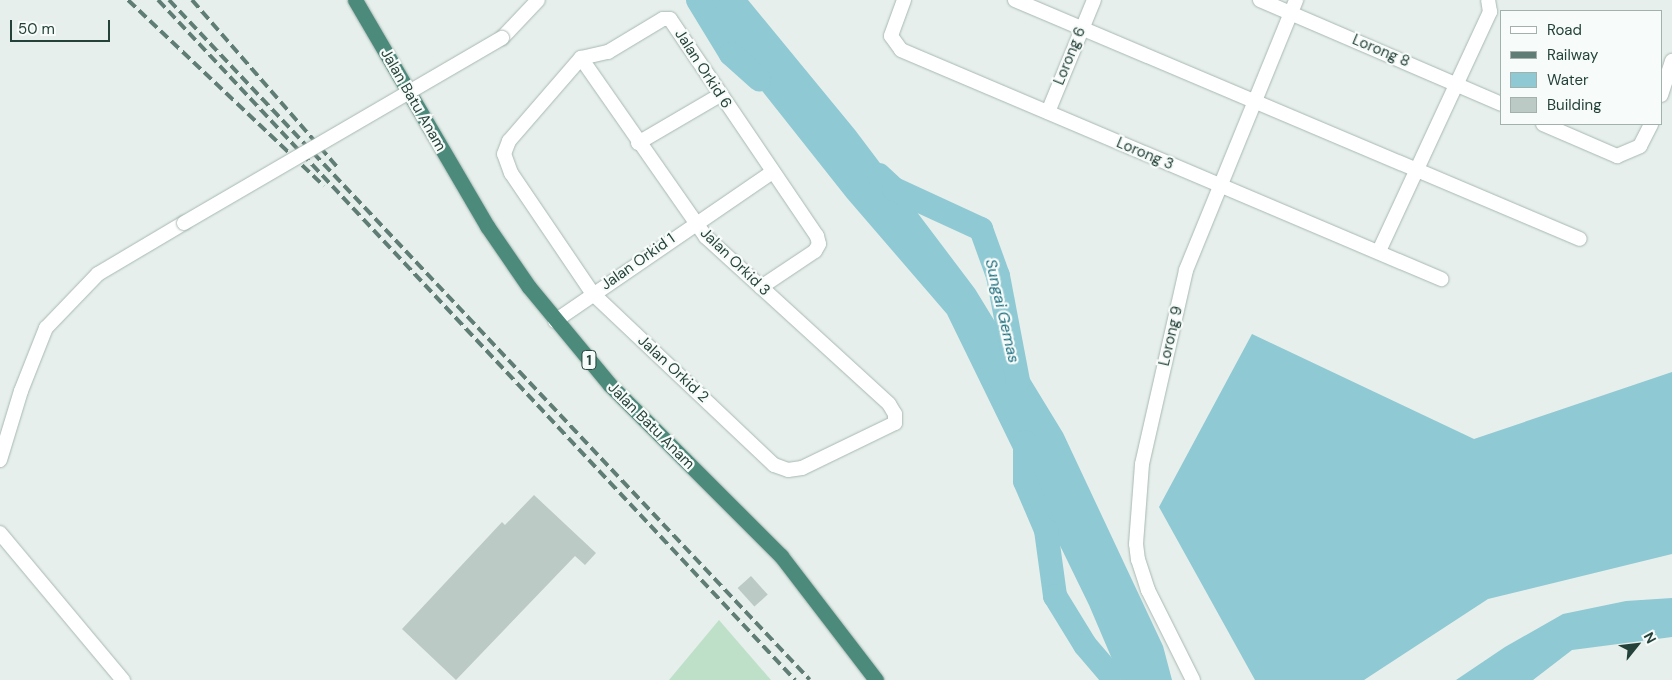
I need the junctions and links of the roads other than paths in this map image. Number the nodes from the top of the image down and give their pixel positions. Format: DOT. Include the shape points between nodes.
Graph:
graph roads {
  1 [pos="355,0"];
  2 [pos="538,0"];
  3 [pos="904,0"];
  4 [pos="1014,0"];
  5 [pos="1094,0"];
  6 [pos="1260,0"];
  7 [pos="1296,0"];
  8 [pos="1488,0"];
  9 [pos="1291,13"];
  10 [pos="1081,28"];
  11 [pos="582,58"];
  12 [pos="1672,61"];
  13 [pos="1456,84"];
  14 [pos="1662,92"];
  15 [pos="720,95"];
  16 [pos="1257,100"];
  17 [pos="1500,104"];
  18 [pos="1048,112"];
  19 [pos="1545,125"];
  20 [pos="1650,125"];
  21 [pos="638,143"];
  22 [pos="1417,170"];
  23 [pos="772,172"];
  24 [pos="1220,186"];
  25 [pos="695,223"];
  26 [pos="1580,239"];
  27 [pos="1379,251"];
  28 [pos="1441,279"];
  29 [pos="761,287"];
  30 [pos="593,294"];
  31 [pos="555,321"];
  32 [pos="896,420"];
  33 [pos="0,460"];
  34 [pos="0,533"];
  35 [pos="123,680"];
  36 [pos="876,680"];
  37 [pos="1193,680"];
  1 -- 31 [label="highway, Jalan Batu Anam / 1" via="487,226"];
  2 -- 33 [label="street, bridge" via="502,38 98,274 46,328 21,391"];
  3 -- 18 [label="street, Lorong 3" via="892,29 896,46"];
  4 -- 10 [label="street"];
  5 -- 10 [label="street, Lorong 6"];
  6 -- 9 [label="street, Lorong 8"];
  7 -- 9 [label="street, Lorong 9"];
  8 -- 13 [label="street" via="1490,12"];
  9 -- 13 [label="street, Lorong 8"];
  9 -- 16 [label="street, Lorong 9"];
  10 -- 16 [label="street"];
  10 -- 18 [label="street, Lorong 6"];
  11 -- 15 [label="street, Jalan Orkid 6" via="608,52 668,18"];
  11 -- 21 [label="street, Jalan Orkid 3"];
  11 -- 30 [label="street, Jalan Orkid 2" via="509,141 504,154 511,173"];
  12 -- 14 [label="street"];
  13 -- 17 [label="street, Lorong 8"];
  13 -- 22 [label="street"];
  15 -- 21 [label="street"];
  15 -- 23 [label="street, Jalan Orkid 6"];
  16 -- 22 [label="street"];
  16 -- 24 [label="street, Lorong 9"];
  18 -- 24 [label="street, Lorong 3"];
  19 -- 20 [label="street" via="1617,156 1640,146"];
  21 -- 25 [label="street, Jalan Orkid 3"];
  22 -- 26 [label="street"];
  22 -- 27 [label="street"];
  23 -- 25 [label="street, Jalan Orkid 1"];
  23 -- 29 [label="street, Jalan Orkid 6" via="813,229 819,244 809,257"];
  24 -- 27 [label="street, Lorong 3"];
  24 -- 37 [label="street, Lorong 9" via="1186,270 1142,464 1136,528 1138,560 1148,590"];
  25 -- 29 [label="street, Jalan Orkid 3"];
  25 -- 30 [label="street, Jalan Orkid 1"];
  27 -- 28 [label="street, Lorong 3"];
  29 -- 32 [label="street, Jalan Orkid 3" via="889,404"];
  30 -- 31 [label="street, Jalan Orkid 1"];
  30 -- 32 [label="street, Jalan Orkid 2" via="782,469 802,468 892,426"];
  31 -- 36 [label="highway, Jalan Batu Anam / 1" via="610,385 781,556"];
  34 -- 35 [label="street"];
}
